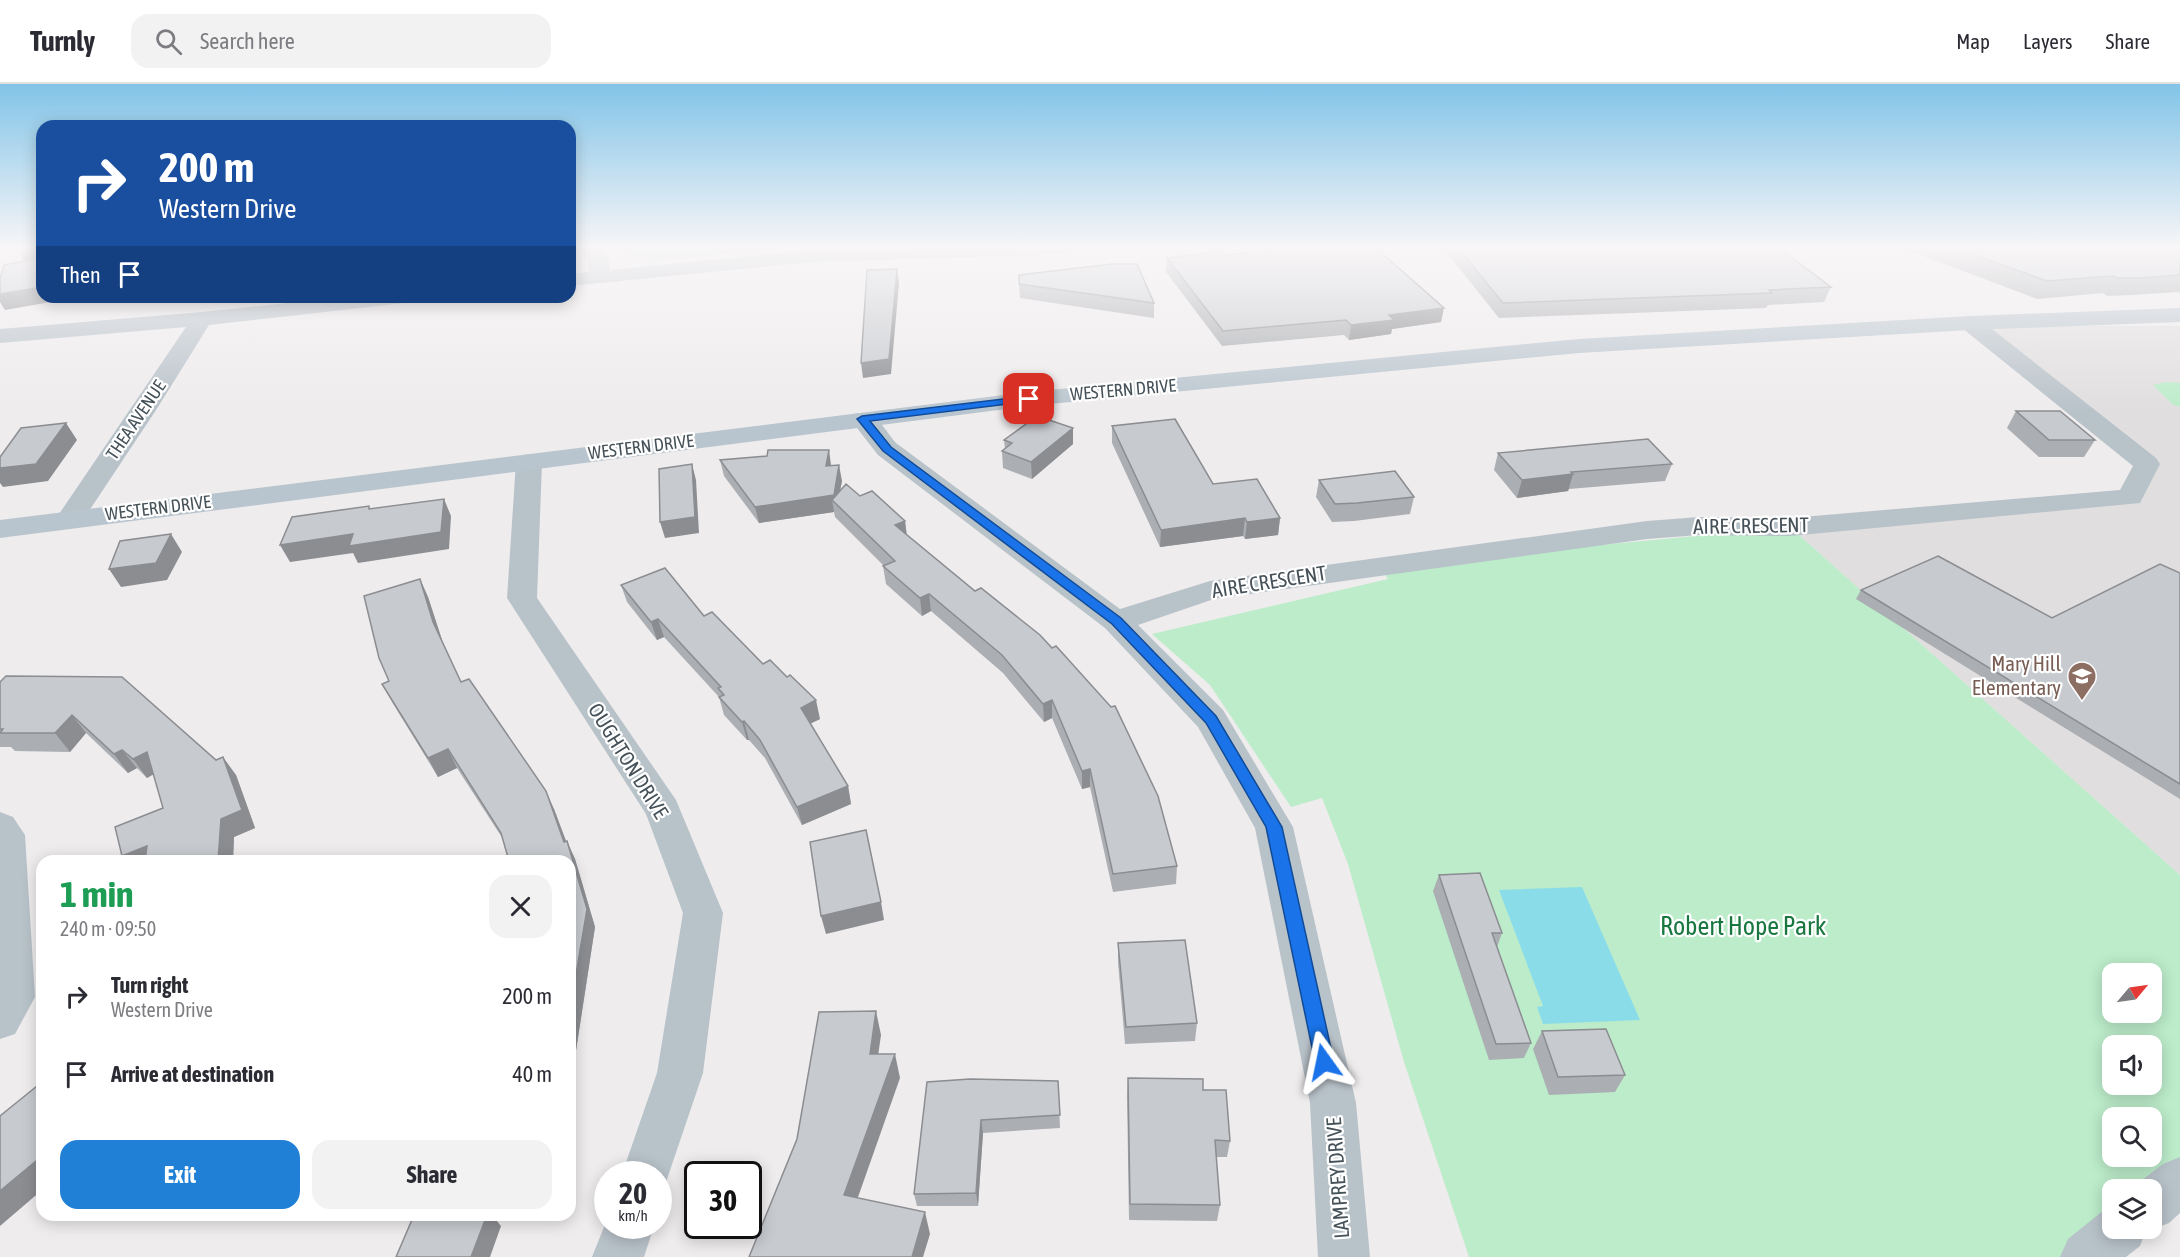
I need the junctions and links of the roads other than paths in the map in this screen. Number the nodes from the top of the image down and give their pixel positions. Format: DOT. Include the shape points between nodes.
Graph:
graph roads {
  1 [pos="349,303"];
  2 [pos="2180,315"];
  3 [pos="202,319"];
  4 [pos="1970,323"];
  5 [pos="0,336"];
  6 [pos="862,419"];
  7 [pos="529,462"];
  8 [pos="69,520"];
  9 [pos="0,529"];
  10 [pos="1116,621"];
  11 [pos="0,827"];
  12 [pos="0,1020"];
  13 [pos="650,1161"];
  14 [pos="2180,1181"];
  15 [pos="2162,1196"];
  16 [pos="624,1239"];
  17 [pos="2108,1239"];
  18 [pos="618,1257"];
  19 [pos="1344,1257"];
  20 [pos="2086,1257"];
  1 -- 3 [label="street"];
  2 -- 4 [label="street, WESTERN DRIVE"];
  3 -- 5 [label="street"];
  3 -- 8 [label="street, THEA AVENUE"];
  4 -- 6 [label="street, WESTERN DRIVE" via="1579,346"];
  4 -- 10 [label="street, AIRE CRESCENT" via="2147,464 2130,497 1790,527 1647,530 1210,590"];
  6 -- 7 [label="street, WESTERN DRIVE"];
  6 -- 10 [label="street, LAMPREY DRIVE" via="887,449"];
  7 -- 8 [label="street, WESTERN DRIVE"];
  7 -- 13 [label="street, OUGHTON DRIVE" via="522,598 663,810 703,913 680,1073"];
  8 -- 9 [label="street, WESTERN DRIVE"];
  10 -- 19 [label="street, LAMPREY DRIVE" via="1211,719 1274,827 1333,1103"];
  11 -- 12 [label="street" via="6,835 13,997"];
  14 -- 15 [label="street"];
  16 -- 18 [label="street"];
  17 -- 20 [label="street"];
}
